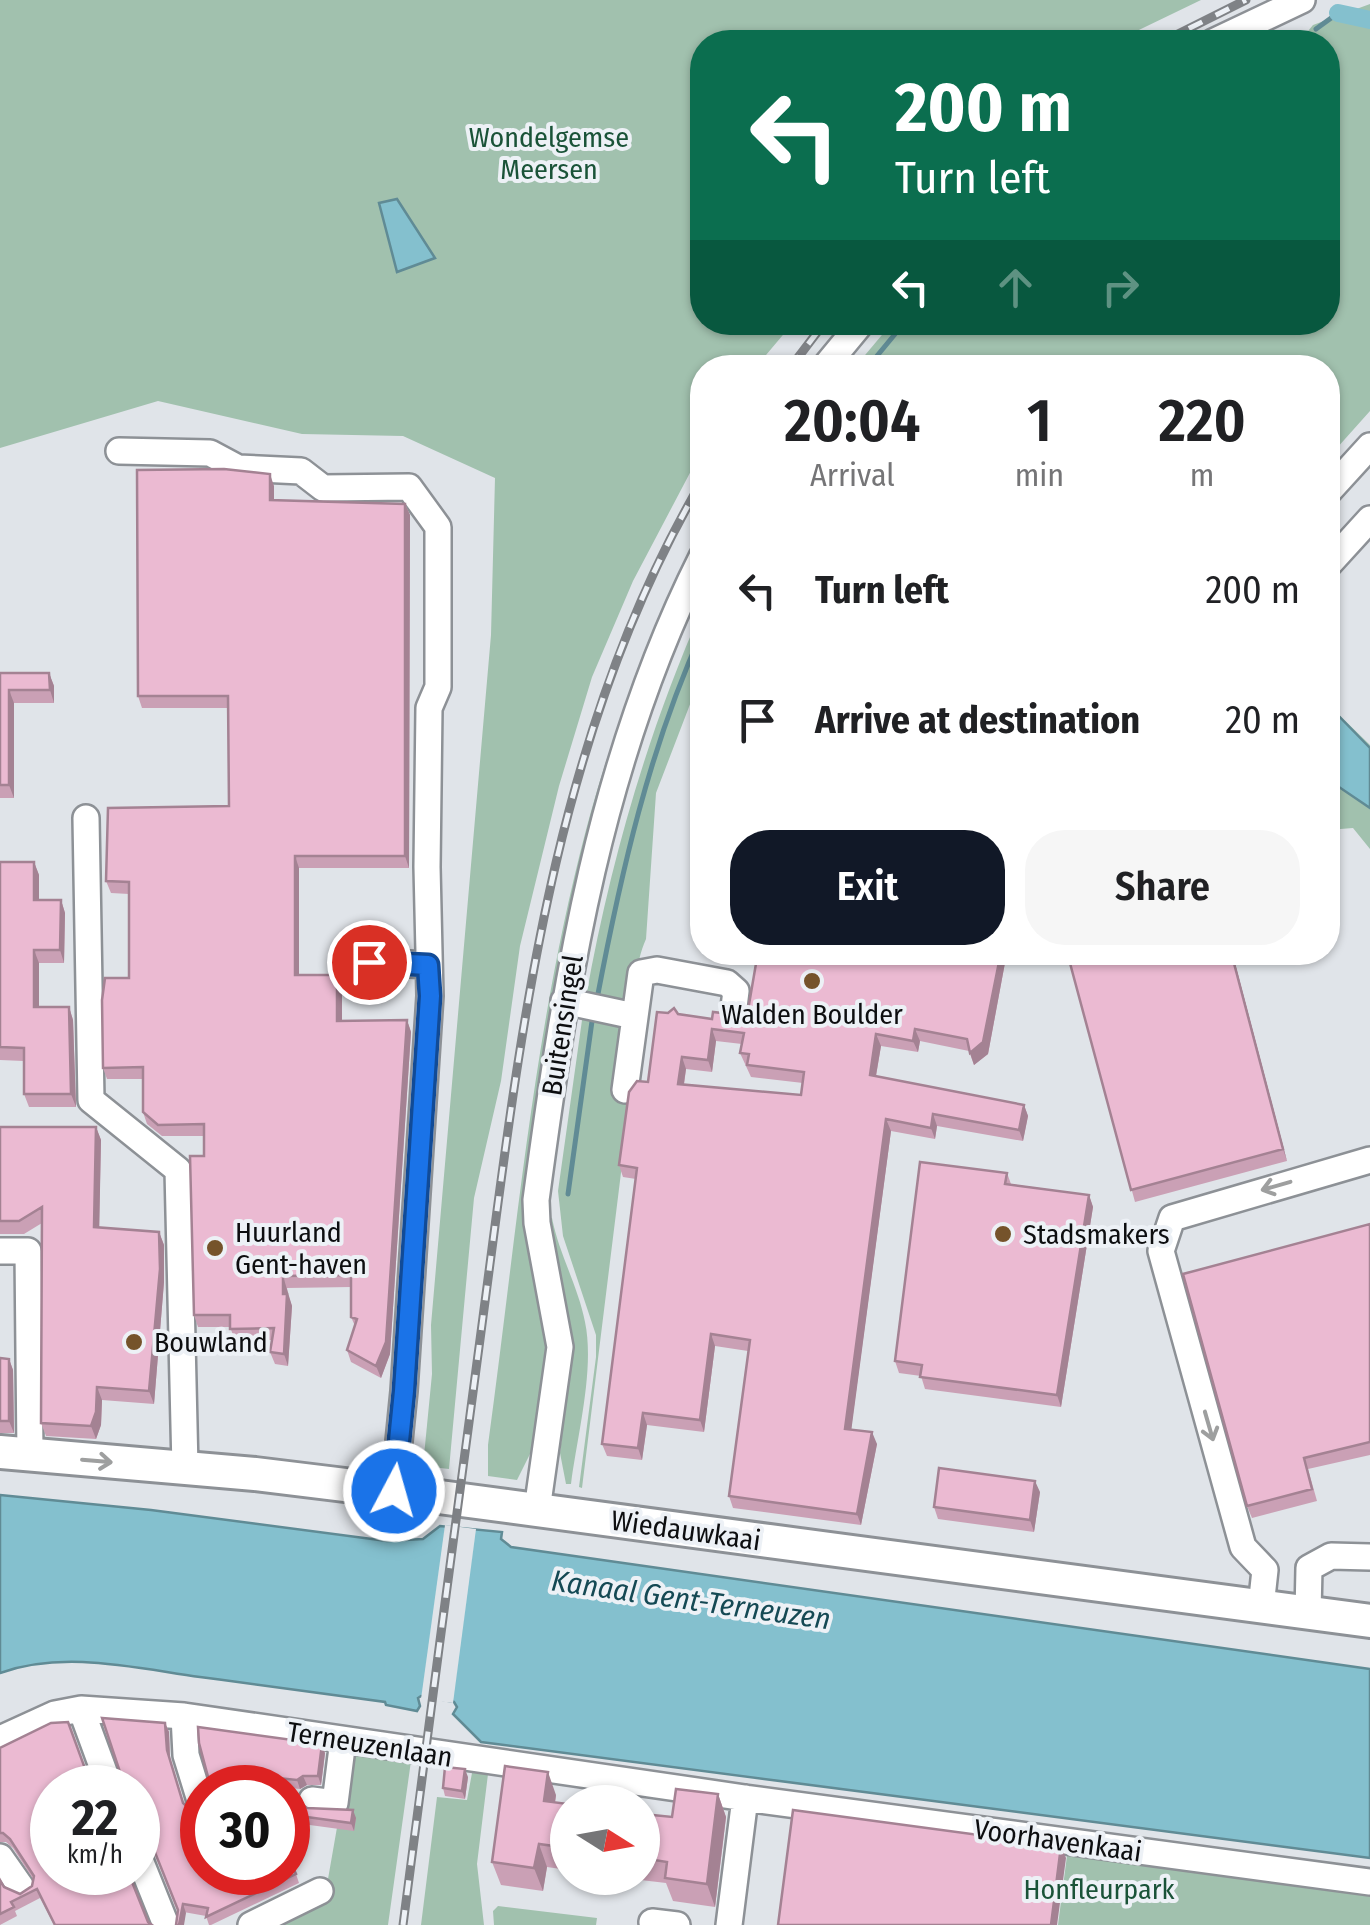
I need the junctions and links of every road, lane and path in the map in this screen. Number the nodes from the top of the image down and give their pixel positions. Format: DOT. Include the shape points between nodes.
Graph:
graph roads {
  1 [pos="1302,0"];
  2 [pos="1243,30"];
  3 [pos="851,335"];
  4 [pos="835,355"];
  5 [pos="1370,446"];
  6 [pos="119,451"];
  7 [pos="1340,479"];
  8 [pos="1370,520"];
  9 [pos="1340,552"];
  10 [pos="690,585"];
  11 [pos="86,818"];
  12 [pos="369,962"];
  13 [pos="428,965"];
  14 [pos="587,1006"];
  15 [pos="734,1007"];
  16 [pos="634,1016"];
  17 [pos="624,1090"];
  18 [pos="1370,1160"];
  19 [pos="0,1251"];
  20 [pos="15,1453"];
  21 [pos="186,1468"];
  22 [pos="394,1491"];
  23 [pos="537,1510"];
  24 [pos="1370,1557"];
  25 [pos="1262,1607"];
  26 [pos="1308,1613"];
  27 [pos="1370,1621"];
  28 [pos="81,1709"];
  29 [pos="184,1716"];
  30 [pos="0,1739"];
  31 [pos="343,1740"];
  32 [pos="102,1765"];
  33 [pos="189,1765"];
  34 [pos="745,1798"];
  35 [pos="312,1800"];
  36 [pos="0,1857"];
  37 [pos="1370,1882"];
  38 [pos="21,1887"];
  39 [pos="320,1892"];
  40 [pos="154,1895"];
  41 [pos="166,1925"];
  42 [pos="251,1925"];
  43 [pos="729,1925"];
  1 -- 2 [label="street"];
  3 -- 4 [label="street"];
  5 -- 7 [label="street"];
  6 -- 13 [label="street" via="210,453 238,468 300,471 324,488 409,487 438,527 438,687 428,708"];
  8 -- 9 [label="street"];
  10 -- 14 [label="street, Buitensingel" via="656,663 596,845"];
  11 -- 21 [label="street" via="91,1100 178,1170"];
  12 -- 13 [label="street"];
  13 -- 22 [label="street"];
  14 -- 16 [label="street"];
  14 -- 23 [label="street, Buitensingel" via="536,1200 560,1347"];
  15 -- 16 [label="street" via="736,991 727,983 657,970 641,973"];
  16 -- 17 [label="street"];
  18 -- 25 [label="street, one-way" via="1172,1218 1161,1251 1243,1547 1265,1570"];
  19 -- 20 [label="street" via="28,1251"];
  20 -- 21 [label="main road, Wiedauwkaai, one-way"];
  21 -- 22 [label="main road, Wiedauwkaai"];
  22 -- 23 [label="main road, Wiedauwkaai"];
  23 -- 25 [label="main road, Wiedauwkaai"];
  24 -- 26 [label="street" via="1331,1556 1309,1568"];
  25 -- 26 [label="main road, Wiedauwkaai"];
  26 -- 27 [label="main road, Wiedauwkaai"];
  28 -- 29 [label="street, Terneuzenlaan"];
  28 -- 30 [label="street, Terneuzenlaan"];
  28 -- 32 [label="street"];
  29 -- 31 [label="street, Terneuzenlaan"];
  29 -- 33 [label="street"];
  31 -- 34 [label="street, Terneuzenlaan"];
  31 -- 35 [label="street" via="335,1803"];
  34 -- 37 [label="street, Voorhavenkaai"];
  34 -- 43 [label="street"];
  36 -- 38 [label="street"];
  39 -- 42 [label="street"];
  40 -- 41 [label="street"];
}
